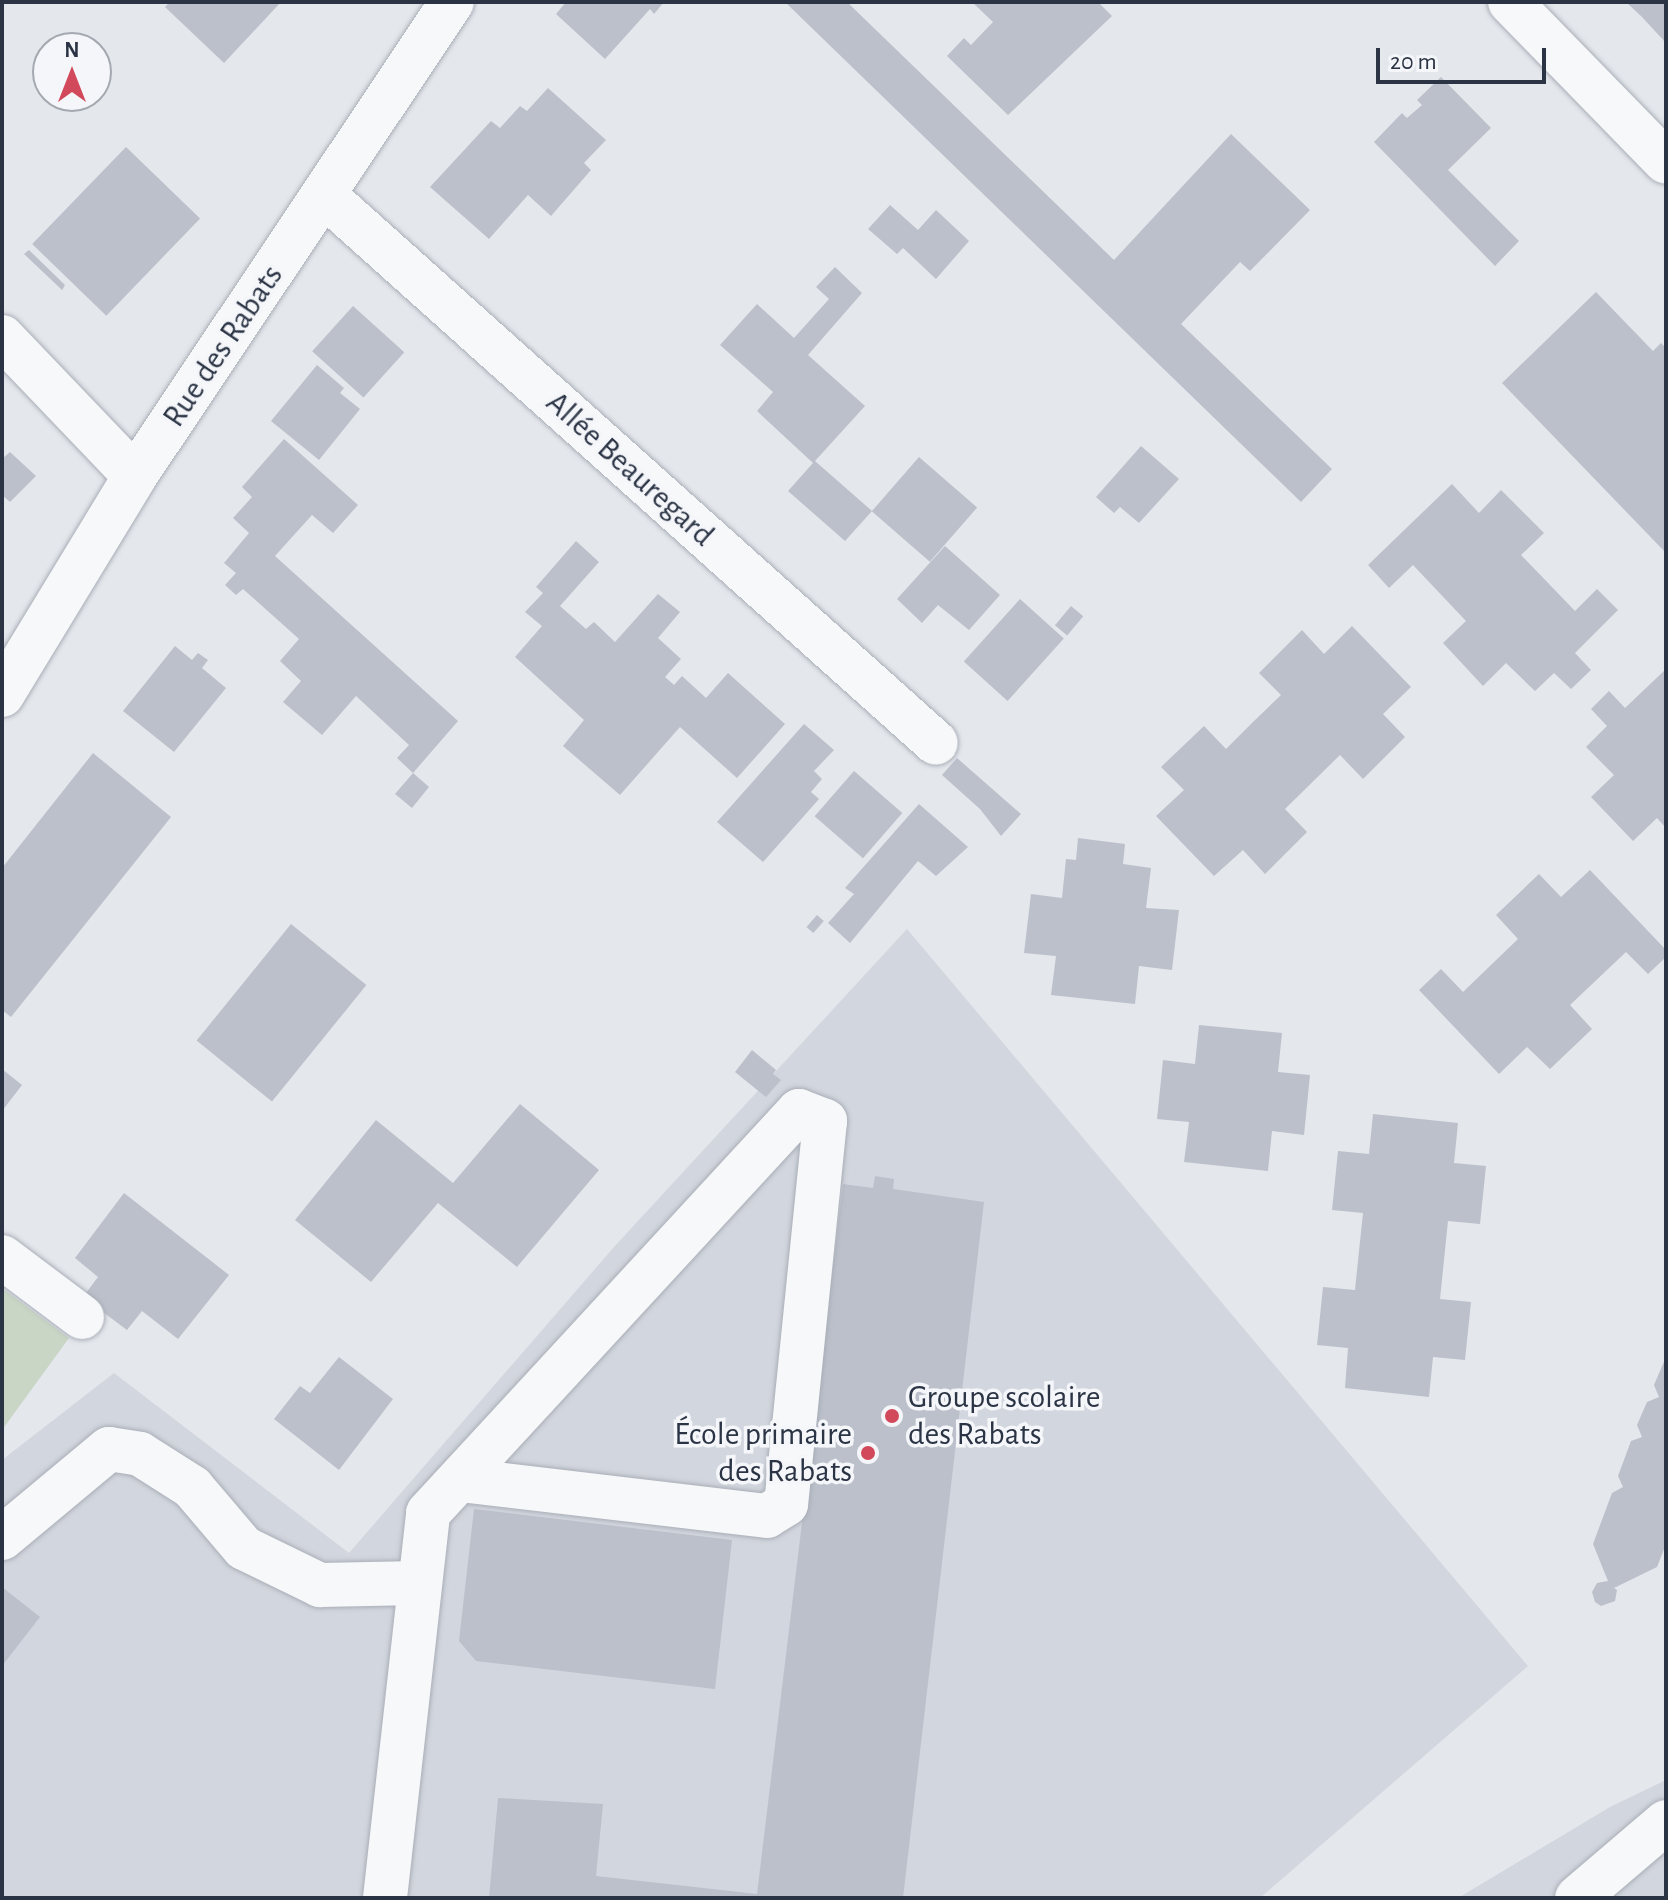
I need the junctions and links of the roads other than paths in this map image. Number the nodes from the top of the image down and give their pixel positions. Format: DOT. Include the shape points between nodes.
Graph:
graph roads {
  1 [pos="452,2"];
  2 [pos="1510,2"];
  3 [pos="1666,162"];
  4 [pos="324,195"];
  5 [pos="2,337"];
  6 [pos="135,476"];
  7 [pos="2,695"];
  8 [pos="936,743"];
  9 [pos="2,1257"];
  10 [pos="82,1317"];
  11 [pos="460,1480"];
  12 [pos="2,1538"];
  13 [pos="418,1583"];
  14 [pos="1666,1822"];
  15 [pos="385,1898"];
  16 [pos="1577,1898"];
  1 -- 4 [label="street, Rue des Rabats"];
  2 -- 3 [label="street"];
  4 -- 6 [label="street, Rue des Rabats"];
  4 -- 8 [label="street, Allée Beauregard"];
  5 -- 6 [label="street"];
  6 -- 7 [label="street, Rue des Rabats"];
  9 -- 10 [label="street"];
  11 -- 11 [label="street" via="799,1111 825,1121 786,1504 767,1516"];
  11 -- 13 [label="street" via="428,1513"];
  12 -- 13 [label="street" via="109,1449 140,1454 192,1487 244,1548 320,1585"];
  13 -- 15 [label="street"];
  14 -- 16 [label="street"];
}
